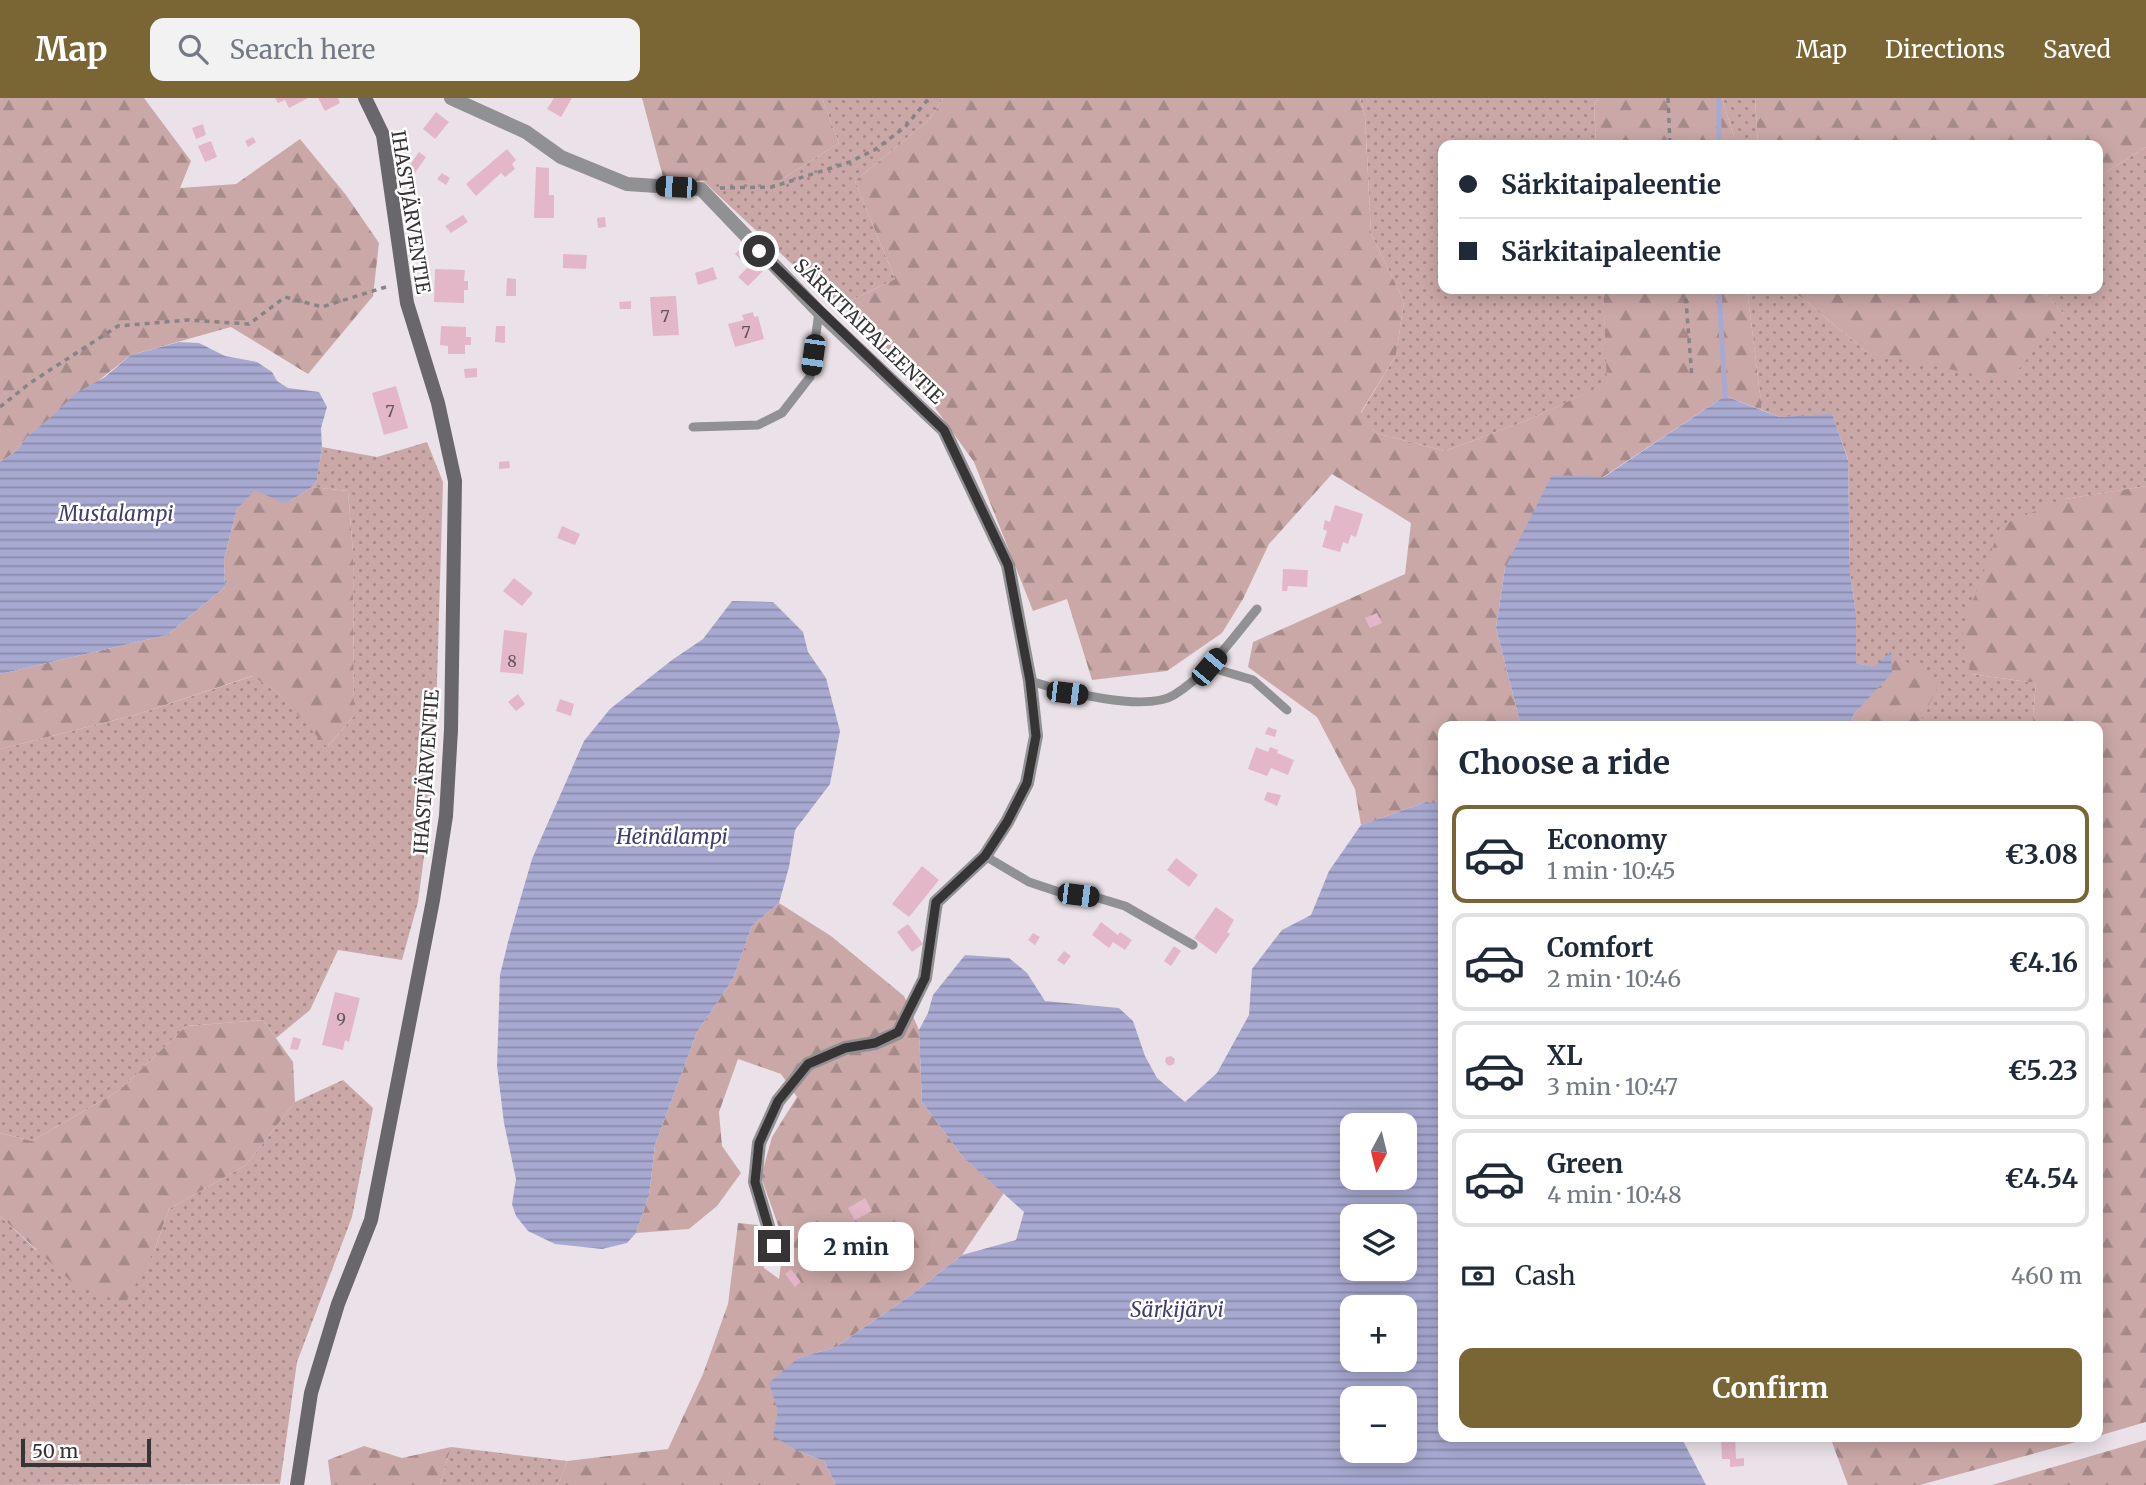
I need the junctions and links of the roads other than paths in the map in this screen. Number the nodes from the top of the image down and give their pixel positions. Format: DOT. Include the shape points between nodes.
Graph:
graph roads {
  1 [pos="365,98"];
  2 [pos="451,98"];
  3 [pos="819,312"];
  4 [pos="693,427"];
  5 [pos="1257,609"];
  6 [pos="1209,667"];
  7 [pos="1030,681"];
  8 [pos="1287,710"];
  9 [pos="985,856"];
  10 [pos="1194,945"];
  11 [pos="774,1246"];
  12 [pos="297,1485"];
  1 -- 12 [label="street, IHASTJÄRVENTIE" via="383,135 407,303 438,403 455,481 451,730 446,816 371,1220 338,1304 311,1393"];
  2 -- 3 [label="street, SÄRKITAIPALEENTIE" via="526,132 561,156 627,184 701,189"];
  3 -- 4 [label="lane" via="810,377 782,413 758,425"];
  3 -- 7 [label="street, SÄRKITAIPALEENTIE" via="944,430 1008,565"];
  5 -- 6 [label="lane"];
  6 -- 7 [label="lane" via="1172,696 1142,702 1067,693"];
  6 -- 8 [label="lane" via="1253,680"];
  7 -- 9 [label="street, SÄRKITAIPALEENTIE" via="1036,736 1027,783"];
  9 -- 10 [label="lane" via="1029,882 1125,906"];
  9 -- 11 [label="street, SÄRKITAIPALEENTIE" via="936,902 925,978 898,1032 808,1064 778,1101 759,1143 755,1182"];
}
